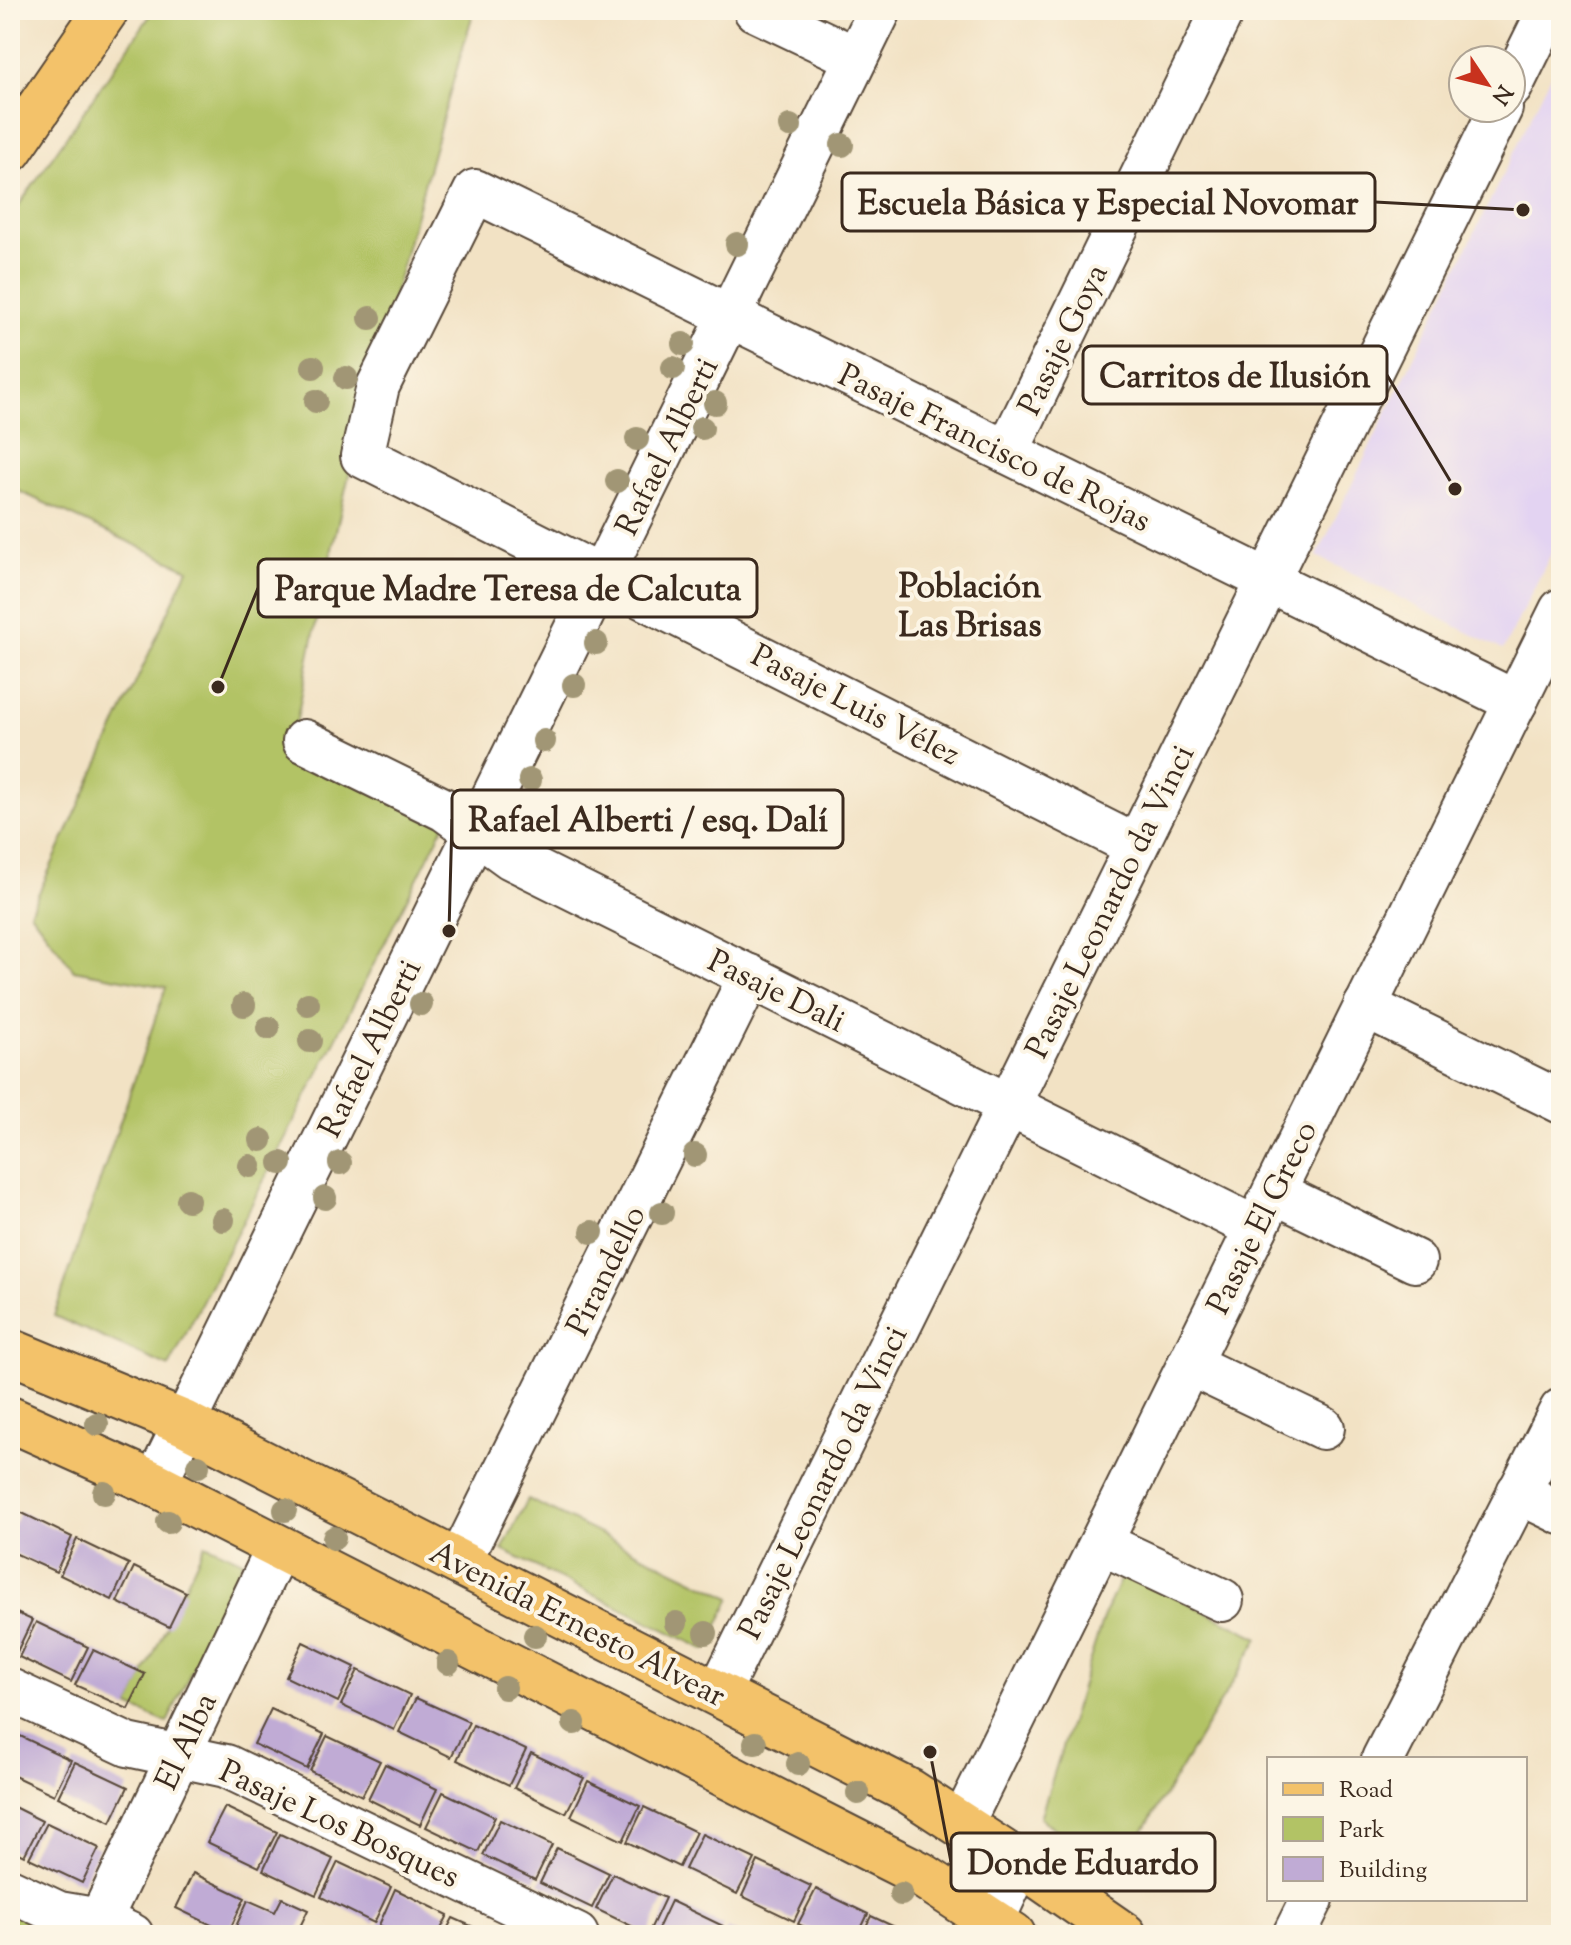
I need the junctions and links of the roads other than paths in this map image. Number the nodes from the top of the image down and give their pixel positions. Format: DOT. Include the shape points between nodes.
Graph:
graph roads {
  1 [pos="106,10"];
  2 [pos="755,10"];
  3 [pos="880,10"];
  4 [pos="1223,10"];
  5 [pos="1549,10"];
  6 [pos="1527,55"];
  7 [pos="856,58"];
  8 [pos="1493,124"];
  9 [pos="10,150"];
  10 [pos="730,316"];
  11 [pos="1007,452"];
  12 [pos="362,456"];
  13 [pos="602,575"];
  14 [pos="1268,580"];
  15 [pos="1561,610"];
  16 [pos="1516,702"];
  17 [pos="304,741"];
  18 [pos="475,832"];
  19 [pos="1136,846"];
  20 [pos="750,976"];
  21 [pos="1365,1006"];
  22 [pos="1560,1099"];
  23 [pos="1008,1105"];
  24 [pos="1265,1210"];
  25 [pos="1415,1261"];
  26 [pos="10,1351"];
  27 [pos="1189,1364"];
  28 [pos="1561,1410"];
  29 [pos="10,1419"];
  30 [pos="184,1423"];
  31 [pos="1323,1428"];
  32 [pos="155,1484"];
  33 [pos="1518,1492"];
  34 [pos="1561,1513"];
  35 [pos="1101,1543"];
  36 [pos="278,1547"];
  37 [pos="459,1563"];
  38 [pos="1222,1600"];
  39 [pos="10,1690"];
  40 [pos="718,1694"];
  41 [pos="178,1755"];
  42 [pos="1384,1757"];
  43 [pos="962,1824"];
  44 [pos="1020,1863"];
  45 [pos="10,1890"];
  46 [pos="1311,1901"];
  47 [pos="109,1930"];
  48 [pos="998,1930"];
  49 [pos="577,1935"];
  50 [pos="1124,1935"];
  51 [pos="1294,1935"];
  1 -- 9 [label="main road"];
  2 -- 7 [label="street"];
  3 -- 7 [label="street, Rafael Alberti"];
  4 -- 11 [label="street, Pasaje Goya"];
  5 -- 6 [label="street"];
  7 -- 10 [label="street, Rafael Alberti"];
  8 -- 14 [label="street, Pasaje Leonardo da Vinci"];
  10 -- 11 [label="street, Pasaje Francisco de Rojas"];
  10 -- 12 [label="street, Pasaje Francisco de Rojas" via="475,191 378,386"];
  10 -- 13 [label="street, Rafael Alberti"];
  11 -- 14 [label="street, Pasaje Francisco de Rojas"];
  12 -- 13 [label="street, Pasaje Luis Vélez"];
  13 -- 18 [label="street, Rafael Alberti"];
  13 -- 19 [label="street, Pasaje Luis Vélez"];
  14 -- 16 [label="street, Pasaje Francisco de Rojas"];
  14 -- 19 [label="street, Pasaje Leonardo da Vinci"];
  15 -- 16 [label="street, Pasaje El Greco"];
  16 -- 21 [label="street, Pasaje El Greco"];
  17 -- 18 [label="street, Pasaje Dali" via="445,810"];
  18 -- 20 [label="street, Pasaje Dali" via="511,858"];
  18 -- 30 [label="street, Rafael Alberti"];
  19 -- 23 [label="street, Pasaje Leonardo da Vinci"];
  20 -- 23 [label="street, Pasaje Dali"];
  20 -- 37 [label="street, Pirandello"];
  21 -- 22 [label="street"];
  21 -- 24 [label="street, Pasaje El Greco"];
  23 -- 24 [label="street, Pasaje Dali"];
  23 -- 40 [label="street, Pasaje Leonardo da Vinci"];
  24 -- 25 [label="street, Pasaje Dali"];
  24 -- 27 [label="street, Pasaje El Greco"];
  26 -- 30 [label="main road, Avenida Ernesto Alvear"];
  27 -- 31 [label="street"];
  27 -- 35 [label="street, Pasaje El Greco"];
  28 -- 33 [label="street"];
  29 -- 32 [label="main road"];
  30 -- 32 [label="street, Rafael Alberti"];
  30 -- 37 [label="main road, Avenida Ernesto Alvear"];
  32 -- 36 [label="main road"];
  33 -- 34 [label="street"];
  33 -- 42 [label="street"];
  35 -- 38 [label="street"];
  35 -- 43 [label="street, Pasaje El Greco"];
  36 -- 41 [label="street, El Alba"];
  36 -- 48 [label="main road" via="920,1874"];
  37 -- 40 [label="main road, Avenida Ernesto Alvear"];
  39 -- 41 [label="street, Pasaje Los Bosques" via="128,1745"];
  40 -- 43 [label="main road, Avenida Ernesto Alvear" via="909,1791"];
  41 -- 47 [label="street, El Alba"];
  41 -- 49 [label="street, Pasaje Los Bosques" via="226,1766"];
  43 -- 44 [label="main road, Avenida Ernesto Alvear"];
  44 -- 48 [label="street"];
  44 -- 50 [label="main road, Avenida Ernesto Alvear"];
  45 -- 47 [label="street"];
  46 -- 51 [label="street"];
}
